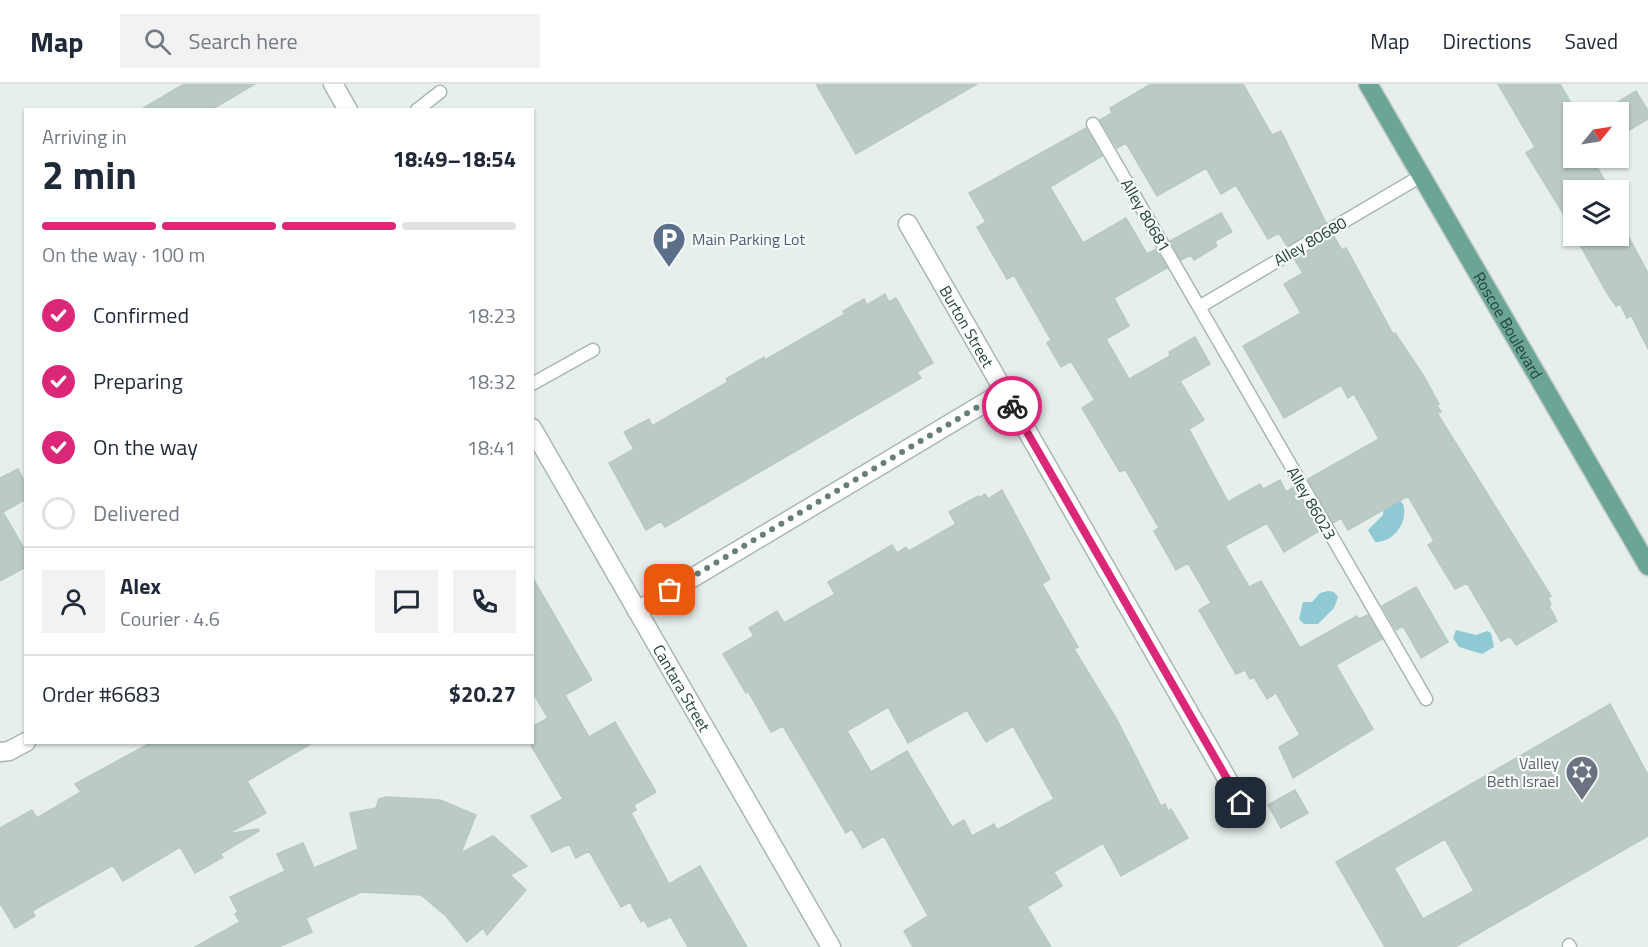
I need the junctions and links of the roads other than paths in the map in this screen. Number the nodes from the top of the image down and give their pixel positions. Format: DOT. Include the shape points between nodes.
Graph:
graph roads {
  1 [pos="333,84"];
  2 [pos="1368,84"];
  3 [pos="440,92"];
  4 [pos="347,108"];
  5 [pos="420,108"];
  6 [pos="1093,124"];
  7 [pos="1421,176"];
  8 [pos="908,224"];
  9 [pos="1199,307"];
  10 [pos="593,350"];
  11 [pos="534,383"];
  12 [pos="1003,392"];
  13 [pos="534,432"];
  14 [pos="1648,566"];
  15 [pos="637,611"];
  16 [pos="1426,699"];
  17 [pos="24,743"];
  18 [pos="0,752"];
  19 [pos="1241,803"];
  20 [pos="831,947"];
  1 -- 4 [label="street"];
  2 -- 7 [label="main road, Roscoe Boulevard"];
  3 -- 5 [label="lane"];
  6 -- 9 [label="lane, Alley 80681"];
  7 -- 9 [label="lane, Alley 80680"];
  7 -- 14 [label="main road, Roscoe Boulevard"];
  8 -- 12 [label="street, Burton Street"];
  9 -- 16 [label="lane, Alley 86023"];
  10 -- 11 [label="lane"];
  12 -- 15 [label="street"];
  12 -- 19 [label="street, Burton Street"];
  13 -- 15 [label="street, Cantara Street"];
  15 -- 20 [label="street, Cantara Street"];
  17 -- 18 [label="street"];
}
